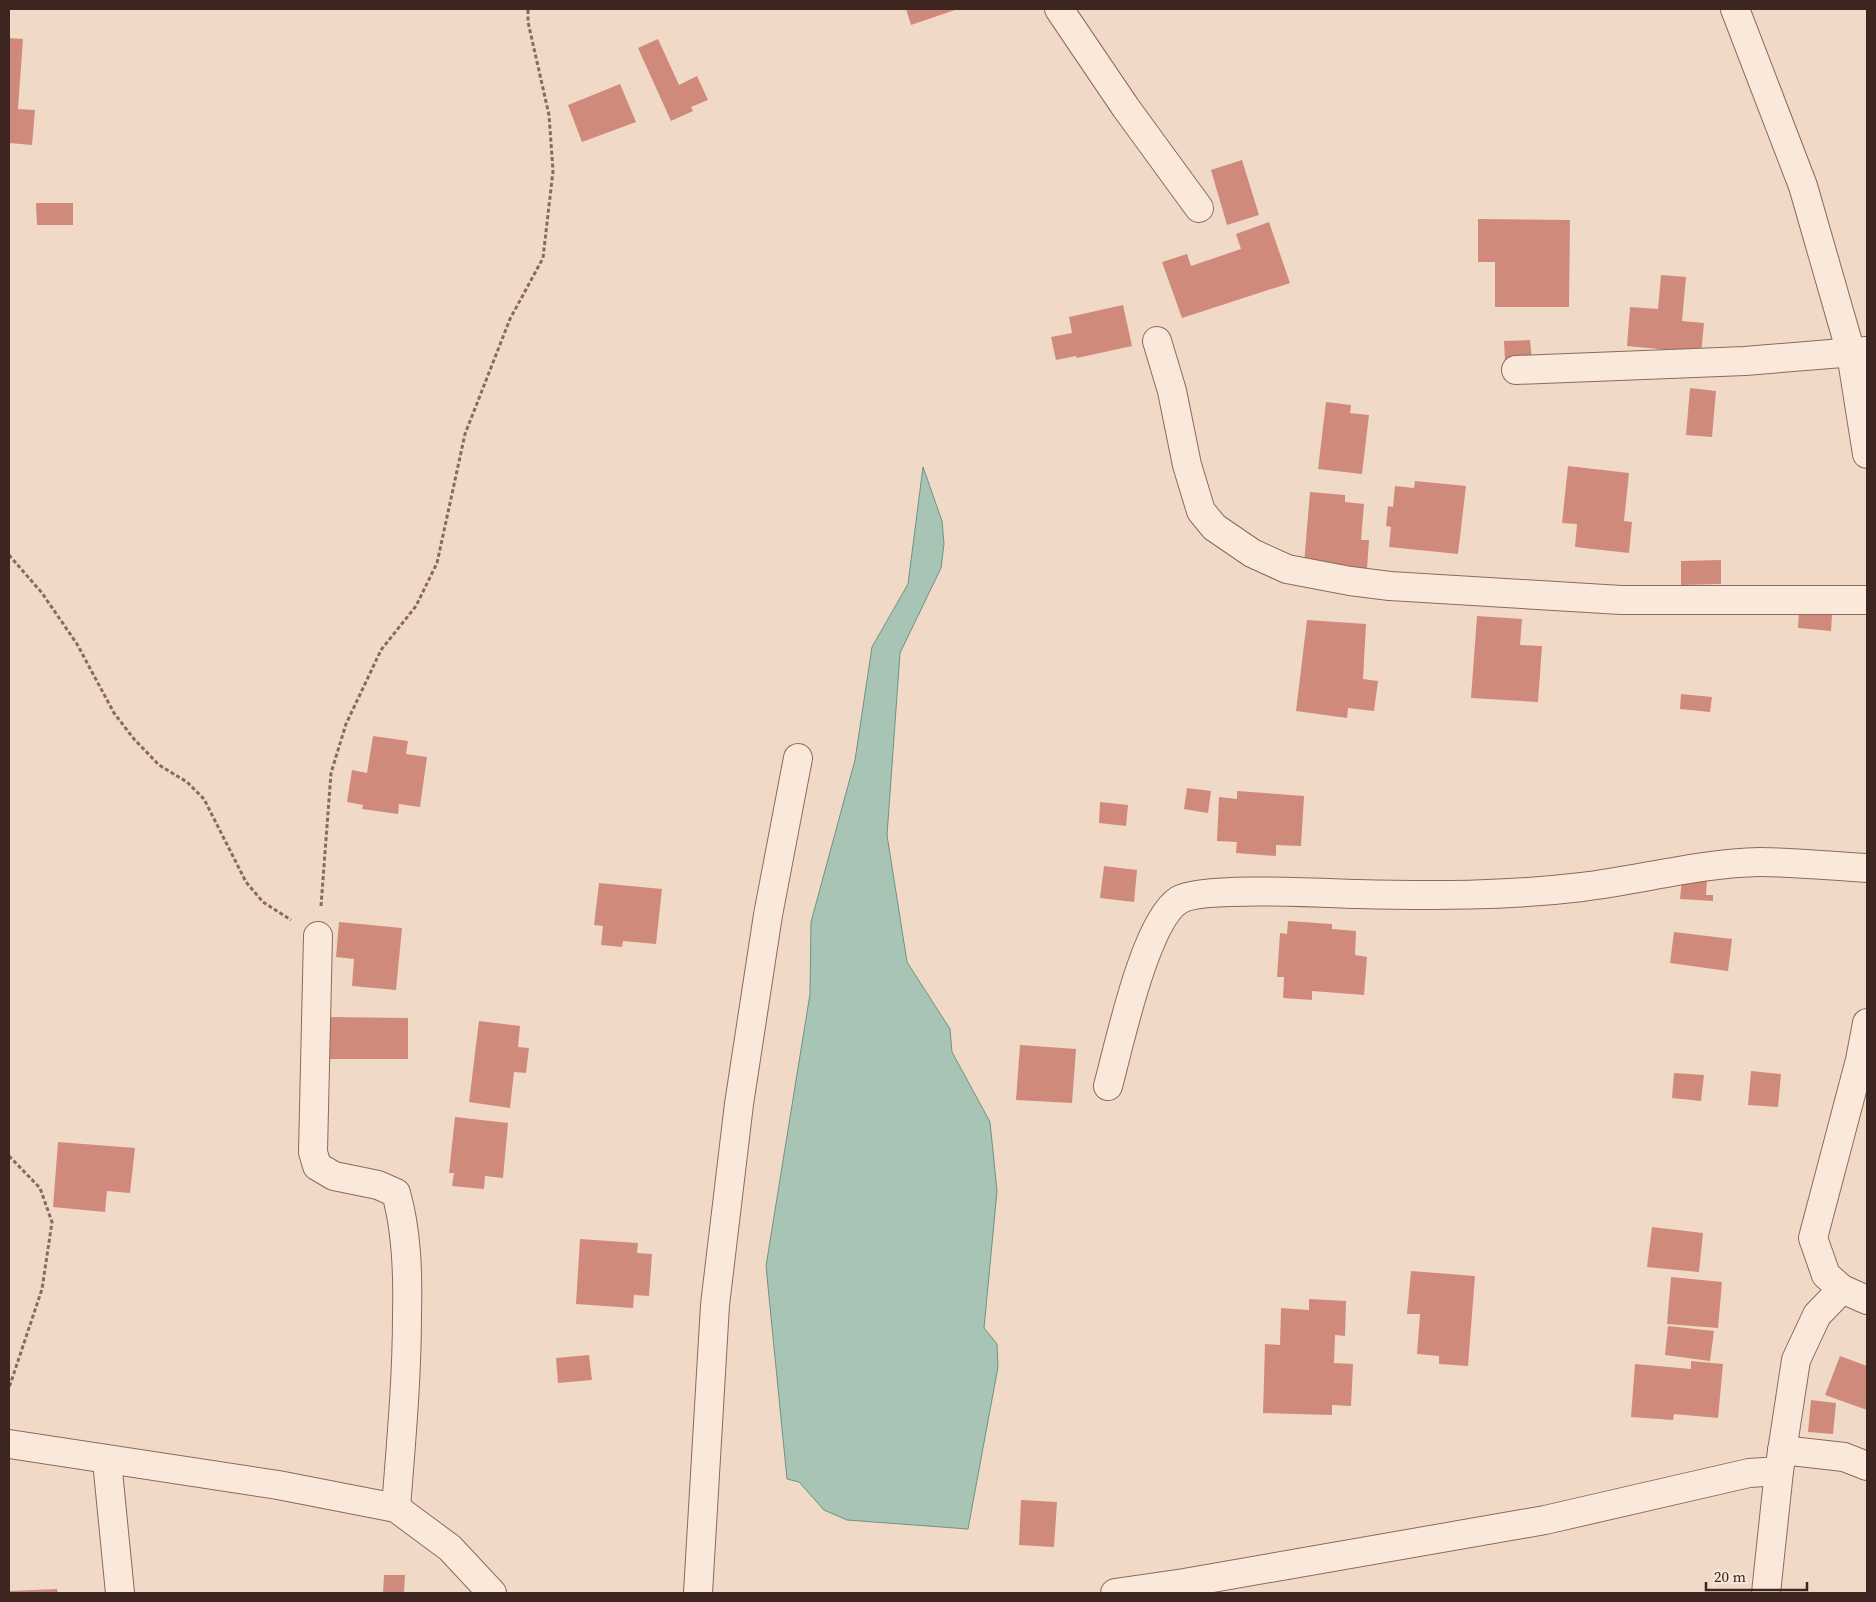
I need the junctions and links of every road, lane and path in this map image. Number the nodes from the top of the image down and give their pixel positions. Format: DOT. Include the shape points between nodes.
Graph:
graph roads {
  1 [pos="528,9"];
  2 [pos="1059,9"];
  3 [pos="1735,9"];
  4 [pos="1199,208"];
  5 [pos="1157,341"];
  6 [pos="1859,352"];
  7 [pos="1516,370"];
  8 [pos="1867,454"];
  9 [pos="9,555"];
  10 [pos="1867,600"];
  11 [pos="798,758"];
  12 [pos="1867,868"];
  13 [pos="318,936"];
  14 [pos="1867,1023"];
  15 [pos="1108,1086"];
  16 [pos="9,1156"];
  17 [pos="1842,1289"];
  18 [pos="1867,1300"];
  19 [pos="9,1388"];
  20 [pos="9,1444"];
  21 [pos="1780,1460"];
  22 [pos="107,1461"];
  23 [pos="1867,1466"];
  24 [pos="396,1508"];
  25 [pos="120,1593"];
  26 [pos="492,1593"];
  27 [pos="698,1593"];
  28 [pos="1115,1593"];
  29 [pos="1766,1593"];
  1 -- 13 [label="path" via="528,22 549,115 553,171 543,258 510,319 465,434 437,563 416,606 381,650 346,724 331,773"];
  2 -- 4 [label="street"];
  3 -- 6 [label="street" via="1803,186"];
  5 -- 10 [label="street" via="1201,511 1214,527 1252,552 1287,569 1390,586 1621,600"];
  6 -- 7 [label="street" via="1745,361"];
  6 -- 8 [label="street"];
  9 -- 13 [label="path" via="42,593 77,644 114,713 134,740 159,765 187,782 204,799 246,882 263,902"];
  11 -- 27 [label="street" via="768,915 738,1113 715,1305"];
  12 -- 15 [label="street" via="1759,862 1581,887 1443,896 1275,892 1194,894 1172,904 1148,948"];
  13 -- 24 [label="street" via="313,1152 317,1166 334,1176 378,1185 396,1193 401,1209 408,1276 407,1384"];
  14 -- 17 [label="street" via="1813,1238 1826,1274"];
  16 -- 19 [label="path" via="40,1188 52,1222 42,1289"];
  17 -- 18 [label="street"];
  17 -- 21 [label="street" via="1817,1315 1796,1360"];
  20 -- 22 [label="street"];
  21 -- 23 [label="street" via="1844,1457"];
  21 -- 28 [label="street" via="1749,1473 1545,1520 1184,1584"];
  21 -- 29 [label="street"];
  22 -- 24 [label="street" via="278,1485"];
  22 -- 25 [label="street"];
  24 -- 26 [label="street" via="450,1548"];
}
